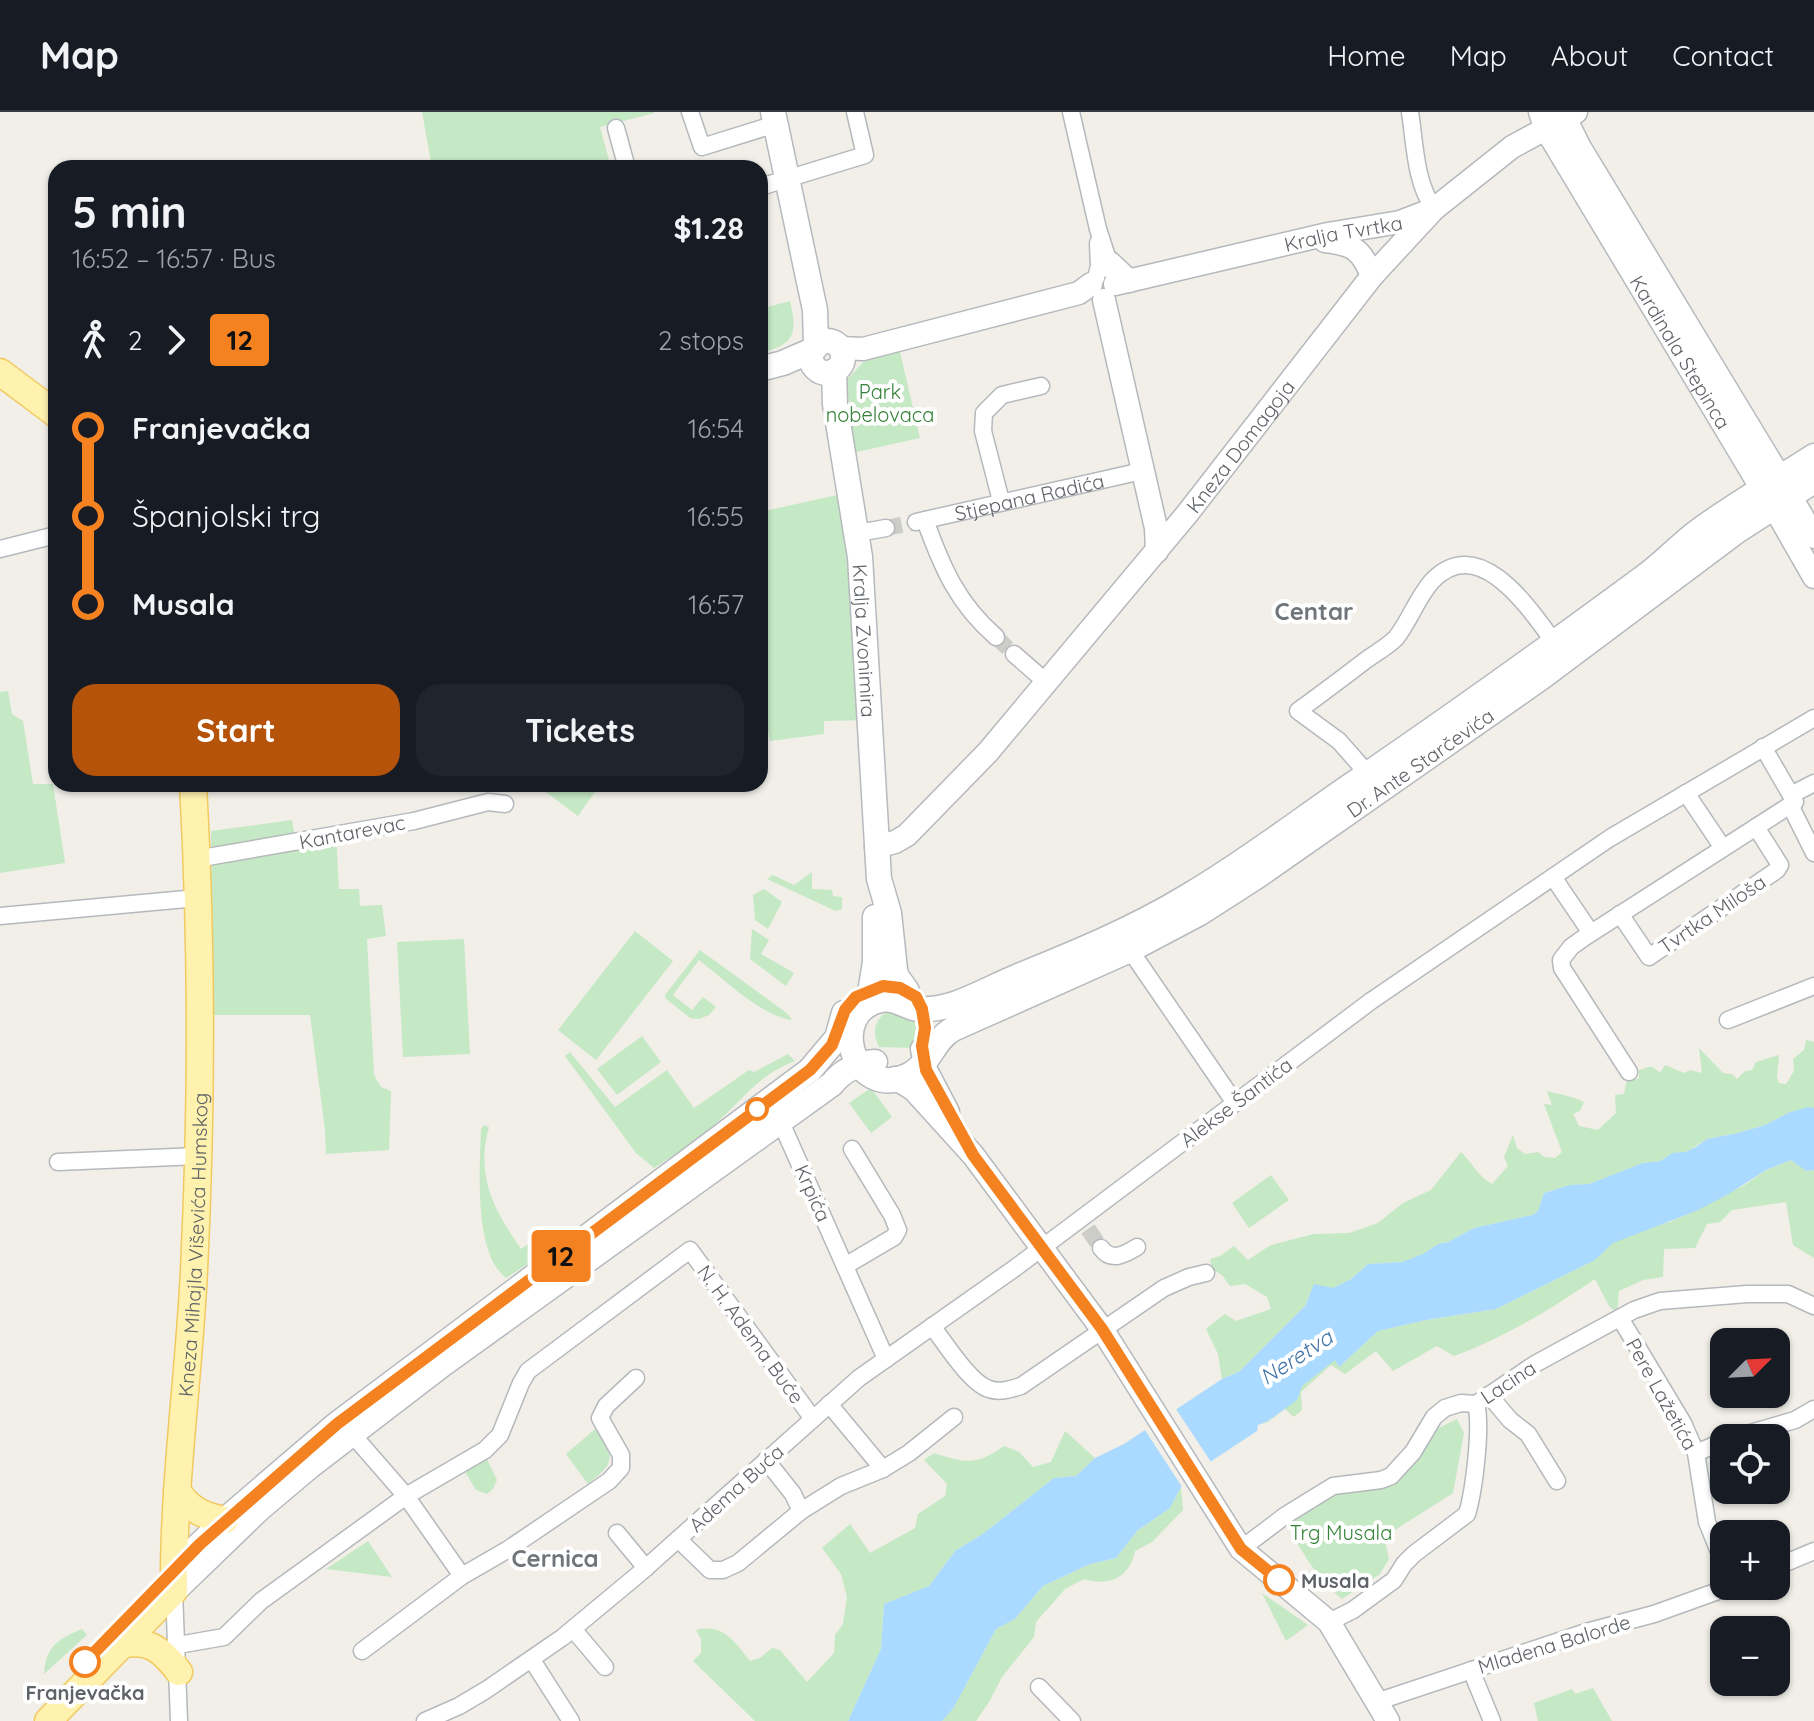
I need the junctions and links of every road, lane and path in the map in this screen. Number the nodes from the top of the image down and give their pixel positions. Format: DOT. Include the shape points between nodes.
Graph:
graph roads {
  1 [pos="690,112"];
  2 [pos="855,112"];
  3 [pos="1071,112"];
  4 [pos="1410,112"];
  5 [pos="1558,117"];
  6 [pos="775,118"];
  7 [pos="616,128"];
  8 [pos="625,160"];
  9 [pos="787,180"];
  10 [pos="768,185"];
  11 [pos="1434,209"];
  12 [pos="1300,240"];
  13 [pos="1372,276"];
  14 [pos="1104,284"];
  15 [pos="830,356"];
  16 [pos="772,366"];
  17 [pos="0,372"];
  18 [pos="1041,386"];
  19 [pos="48,408"];
  20 [pos="1814,456"];
  21 [pos="1142,471"];
  22 [pos="1814,481"];
  23 [pos="1777,493"];
  24 [pos="1148,494"];
  25 [pos="1001,501"];
  26 [pos="1194,505"];
  27 [pos="886,528"];
  28 [pos="858,533"];
  29 [pos="48,537"];
  30 [pos="1814,537"];
  31 [pos="0,549"];
  32 [pos="1157,551"];
  33 [pos="1814,577"];
  34 [pos="1550,636"];
  35 [pos="996,637"];
  36 [pos="1014,654"];
  37 [pos="1046,682"];
  38 [pos="1814,718"];
  39 [pos="1763,747"];
  40 [pos="1368,774"];
  41 [pos="1814,783"];
  42 [pos="193,792"];
  43 [pos="1686,793"];
  44 [pos="1791,800"];
  45 [pos="505,804"];
  46 [pos="1756,827"];
  47 [pos="876,847"];
  48 [pos="1723,848"];
  49 [pos="1814,853"];
  50 [pos="196,859"];
  51 [pos="1553,877"];
  52 [pos="879,879"];
  53 [pos="197,898"];
  54 [pos="1620,914"];
  55 [pos="0,916"];
  56 [pos="1591,933"];
  57 [pos="1130,950"];
  58 [pos="1814,986"];
  59 [pos="1000,995"];
  60 [pos="869,997"];
  61 [pos="915,999"];
  62 [pos="1728,1020"];
  63 [pos="851,1035"];
  64 [pos="924,1049"];
  65 [pos="810,1070"];
  66 [pos="863,1070"];
  67 [pos="1629,1072"];
  68 [pos="895,1078"];
  69 [pos="1235,1103"];
  70 [pos="780,1120"];
  71 [pos="852,1149"];
  72 [pos="973,1155"];
  73 [pos="198,1156"];
  74 [pos="58,1162"];
  75 [pos="1042,1247"];
  76 [pos="1137,1247"];
  77 [pos="1101,1248"];
  78 [pos="845,1266"];
  79 [pos="1206,1273"];
  80 [pos="1814,1306"];
  81 [pos="1620,1318"];
  82 [pos="932,1326"];
  83 [pos="1102,1329"];
  84 [pos="886,1359"];
  85 [pos="636,1378"];
  86 [pos="1482,1399"];
  87 [pos="829,1404"];
  88 [pos="1814,1409"];
  89 [pos="954,1417"];
  90 [pos="813,1419"];
  91 [pos="1781,1424"];
  92 [pos="352,1434"];
  93 [pos="1710,1447"];
  94 [pos="1696,1453"];
  95 [pos="766,1460"];
  96 [pos="883,1469"];
  97 [pos="1557,1481"];
  98 [pos="177,1490"];
  99 [pos="406,1496"];
  100 [pos="801,1511"];
  101 [pos="225,1520"];
  102 [pos="1710,1529"];
  103 [pos="617,1533"];
  104 [pos="678,1539"];
  105 [pos="1241,1549"];
  106 [pos="1814,1551"];
  107 [pos="1790,1561"];
  108 [pos="646,1568"];
  109 [pos="462,1576"];
  110 [pos="174,1580"];
  111 [pos="1710,1594"];
  112 [pos="1329,1622"];
  113 [pos="573,1629"];
  114 [pos="121,1645"];
  115 [pos="178,1645"];
  116 [pos="362,1651"];
  117 [pos="532,1660"];
  118 [pos="605,1667"];
  119 [pos="1471,1670"];
  120 [pos="179,1672"];
  121 [pos="1039,1687"];
  122 [pos="1382,1711"];
  123 [pos="30,1721"];
  124 [pos="48,1721"];
  125 [pos="179,1721"];
  126 [pos="425,1721"];
  127 [pos="571,1721"];
  128 [pos="1072,1721"];
  129 [pos="1492,1721"];
  1 -- 6 [label="street, Kralja Zvonimira" via="702,147"];
  2 -- 9 [label="street" via="865,155"];
  3 -- 14 [label="street" via="1098,229"];
  4 -- 11 [label="street" via="1420,179"];
  5 -- 11 [label="street, Kralja Tvrtka"];
  5 -- 23 [label="main road, Kardinala Stepinca"];
  6 -- 9 [label="main road, Kralja Zvonimira"];
  7 -- 8 [label="street"];
  9 -- 10 [label="street"];
  9 -- 15 [label="main road, Kralja Zvonimira"];
  11 -- 12 [label="street, Kralja Tvrtka" via="1400,222"];
  11 -- 13 [label="street, Kneza Domagoja"];
  12 -- 13 [label="street" via="1353,247"];
  12 -- 14 [label="street, Kralja Tvrtka"];
  13 -- 26 [label="street, Kneza Domagoja"];
  14 -- 15 [label="street, Kralja Tvrtka"];
  14 -- 21 [label="street"];
  15 -- 16 [label="main road, Kralja Tvrtka"];
  15 -- 28 [label="main road, Kralja Zvonimira"];
  17 -- 19 [label="main road"];
  18 -- 25 [label="street" via="1002,395 984,413 983,431"];
  20 -- 23 [label="main road, Dr. Ante Starčevića"];
  21 -- 24 [label="street"];
  21 -- 25 [label="street, Stjepana Radića"];
  22 -- 23 [label="main road, Dr. Ante Starčevića"];
  23 -- 30 [label="street, Kardinala Stepinca"];
  23 -- 33 [label="street, Kardinala Stepinca"];
  23 -- 34 [label="main road" via="1701,528 1647,575"];
  23 -- 57 [label="main road, Dr. Ante Starčevića" via="1737,531 1542,677 1256,877"];
  24 -- 26 [label="street" via="1166,509"];
  24 -- 32 [label="street"];
  25 -- 35 [label="street, Stjepana Radića" via="921,521 962,602"];
  26 -- 32 [label="street, Kneza Domagoja"];
  27 -- 28 [label="street"];
  28 -- 47 [label="main road, Kralja Zvonimira"];
  29 -- 31 [label="street"];
  32 -- 37 [label="street, Kneza Domagoja"];
  34 -- 40 [label="main road"];
  34 -- 40 [label="street, Dr. Ante Starčevića" via="1506,581 1470,566 1442,572 1395,639 1298,711 1339,741"];
  36 -- 37 [label="street"];
  37 -- 47 [label="street, Kneza Domagoja" via="914,828 902,839"];
  38 -- 39 [label="street"];
  39 -- 43 [label="street"];
  39 -- 44 [label="street"];
  40 -- 59 [label="main road" via="1186,897"];
  41 -- 44 [label="street"];
  42 -- 50 [label="main road, Kneza Mihajla Viševića Humskog"];
  43 -- 48 [label="street"];
  43 -- 51 [label="street"];
  44 -- 46 [label="street"];
  44 -- 49 [label="street"];
  45 -- 50 [label="street, Kantarevac" via="488,802 414,821"];
  46 -- 48 [label="street"];
  46 -- 54 [label="street, Tvrtka Miloša" via="1780,865 1777,870 1649,957"];
  47 -- 52 [label="main road, Kralja Zvonimira"];
  48 -- 54 [label="street"];
  50 -- 53 [label="main road, Kneza Mihajla Viševića Humskog"];
  51 -- 56 [label="street"];
  51 -- 69 [label="street, Alekse Šantića" via="1371,1001"];
  52 -- 60 [label="main road, Kralja Zvonimira"];
  52 -- 61 [label="main road, Kralja Zvonimira" via="897,977"];
  53 -- 55 [label="street"];
  53 -- 73 [label="main road, Kneza Mihajla Viševića Humskog"];
  54 -- 56 [label="street"];
  56 -- 67 [label="street" via="1571,947 1561,960 1562,968"];
  57 -- 59 [label="main road, Dr. Ante Starčevića"];
  57 -- 69 [label="street"];
  58 -- 62 [label="street"];
  59 -- 61 [label="main road, Dr. Ante Starčevića"];
  59 -- 64 [label="main road, Dr. Ante Starčevića" via="994,1012"];
  60 -- 61 [label="main road"];
  60 -- 63 [label="main road"];
  60 -- 65 [label="main road" via="856,997 845,1010 837,1038"];
  61 -- 64 [label="main road, Kralja Zvonimira"];
  63 -- 65 [label="main road" via="828,1061"];
  63 -- 66 [label="main road"];
  64 -- 66 [label="main road" via="904,1064 868,1062"];
  64 -- 68 [label="main road, Dr. Ante Starčevića" via="910,1075"];
  64 -- 72 [label="street" via="934,1088"];
  65 -- 101 [label="main road" via="337,1424"];
  66 -- 68 [label="main road" via="878,1079"];
  66 -- 70 [label="main road" via="838,1076"];
  68 -- 72 [label="street" via="921,1096"];
  69 -- 75 [label="street, Alekse Šantića" via="1084,1224"];
  70 -- 78 [label="street, Krpića"];
  70 -- 92 [label="main road"];
  71 -- 78 [label="street" via="898,1230"];
  72 -- 75 [label="street"];
  73 -- 74 [label="street"];
  73 -- 98 [label="main road, Kneza Mihajla Viševića Humskog"];
  75 -- 82 [label="street, Adema Buća"];
  75 -- 83 [label="street"];
  76 -- 77 [label="street" via="1113,1257"];
  78 -- 84 [label="street, Krpića"];
  79 -- 83 [label="street" via="1164,1288"];
  80 -- 81 [label="street, Lacina" via="1788,1294 1747,1294 1660,1301"];
  81 -- 86 [label="street, Lacina"];
  81 -- 94 [label="street, Pere Lažetića"];
  82 -- 83 [label="street" via="975,1381 1001,1391 1021,1386"];
  82 -- 84 [label="street, Adema Buća"];
  83 -- 105 [label="street"];
  84 -- 87 [label="street, Adema Buća"];
  85 -- 109 [label="street" via="600,1418 621,1455 621,1468 594,1492"];
  86 -- 97 [label="street" via="1528,1434"];
  86 -- 105 [label="street, Lacina" via="1445,1408 1434,1417 1391,1476 1333,1486"];
  86 -- 112 [label="street" via="1467,1514 1414,1554 1394,1580"];
  87 -- 90 [label="street, Adema Buća"];
  87 -- 96 [label="street"];
  88 -- 91 [label="street"];
  89 -- 96 [label="street"];
  90 -- 95 [label="street, Adema Buća"];
  90 -- 99 [label="street, N. H. Adema Buće" via="690,1250 528,1371 500,1435 485,1450"];
  92 -- 99 [label="street"];
  92 -- 110 [label="main road"];
  93 -- 94 [label="street"];
  94 -- 102 [label="street, Pere Lažetića"];
  95 -- 100 [label="street"];
  95 -- 104 [label="street, Adema Buća"];
  96 -- 100 [label="street" via="841,1486"];
  98 -- 101 [label="main road" via="193,1510"];
  98 -- 110 [label="main road, Kneza Mihajla Viševića Humskog"];
  99 -- 109 [label="street"];
  99 -- 115 [label="street" via="261,1601 224,1637"];
  100 -- 104 [label="street" via="723,1570 710,1570"];
  101 -- 110 [label="main road"];
  103 -- 108 [label="street"];
  104 -- 108 [label="street, Adema Buća"];
  105 -- 112 [label="street"];
  106 -- 107 [label="street"];
  108 -- 113 [label="street, Adema Buća"];
  109 -- 116 [label="street"];
  110 -- 114 [label="main road"];
  110 -- 115 [label="street"];
  110 -- 123 [label="main road"];
  111 -- 119 [label="street, Mladena Balorde"];
  112 -- 122 [label="street"];
  113 -- 117 [label="street, Adema Buća"];
  113 -- 118 [label="street"];
  114 -- 120 [label="main road" via="149,1645"];
  114 -- 124 [label="main road"];
  115 -- 120 [label="street"];
  117 -- 126 [label="street, Adema Buća"];
  117 -- 127 [label="street"];
  119 -- 122 [label="street, Mladena Balorde"];
  119 -- 129 [label="street"];
  120 -- 125 [label="street"];
  121 -- 128 [label="street"];
}
